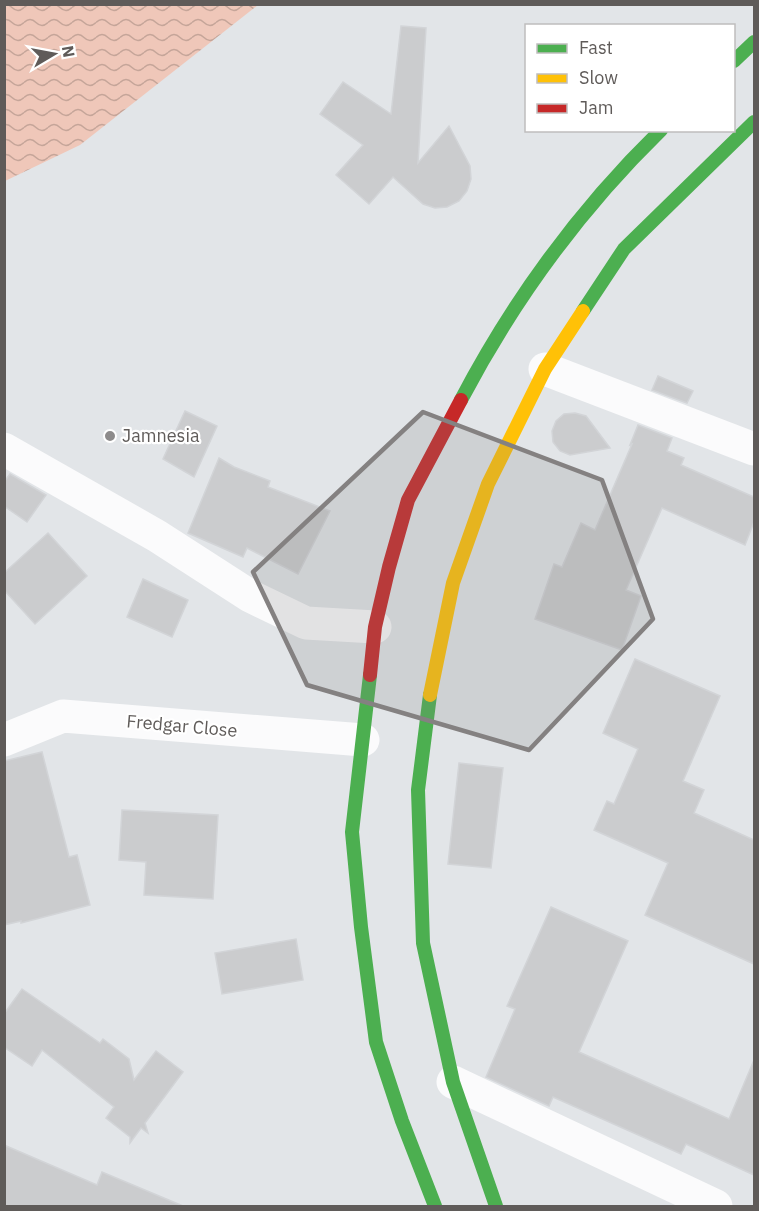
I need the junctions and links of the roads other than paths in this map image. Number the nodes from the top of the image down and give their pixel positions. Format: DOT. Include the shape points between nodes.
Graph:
graph roads {
  1 [pos="754,42"];
  2 [pos="735,59"];
  3 [pos="754,122"];
  4 [pos="659,132"];
  5 [pos="545,369"];
  6 [pos="4,449"];
  7 [pos="754,449"];
  8 [pos="375,627"];
  9 [pos="4,740"];
  10 [pos="363,740"];
  11 [pos="453,1082"];
  12 [pos="435,1206"];
  13 [pos="496,1206"];
  14 [pos="716,1206"];
  1 -- 2 [label="highway"];
  3 -- 5 [label="highway" via="624,249"];
  4 -- 8 [label="highway" via="626,164 555,248 489,346 408,500"];
  5 -- 7 [label="street"];
  5 -- 11 [label="highway" via="488,484 453,583 427,715 418,790 423,943"];
  6 -- 8 [label="street" via="157,536 249,596 306,622"];
  8 -- 10 [label="highway"];
  9 -- 10 [label="street, Fredgar Close" via="63,716"];
  10 -- 12 [label="highway" via="352,832 376,1042"];
  11 -- 13 [label="highway"];
  11 -- 14 [label="street"];
}
